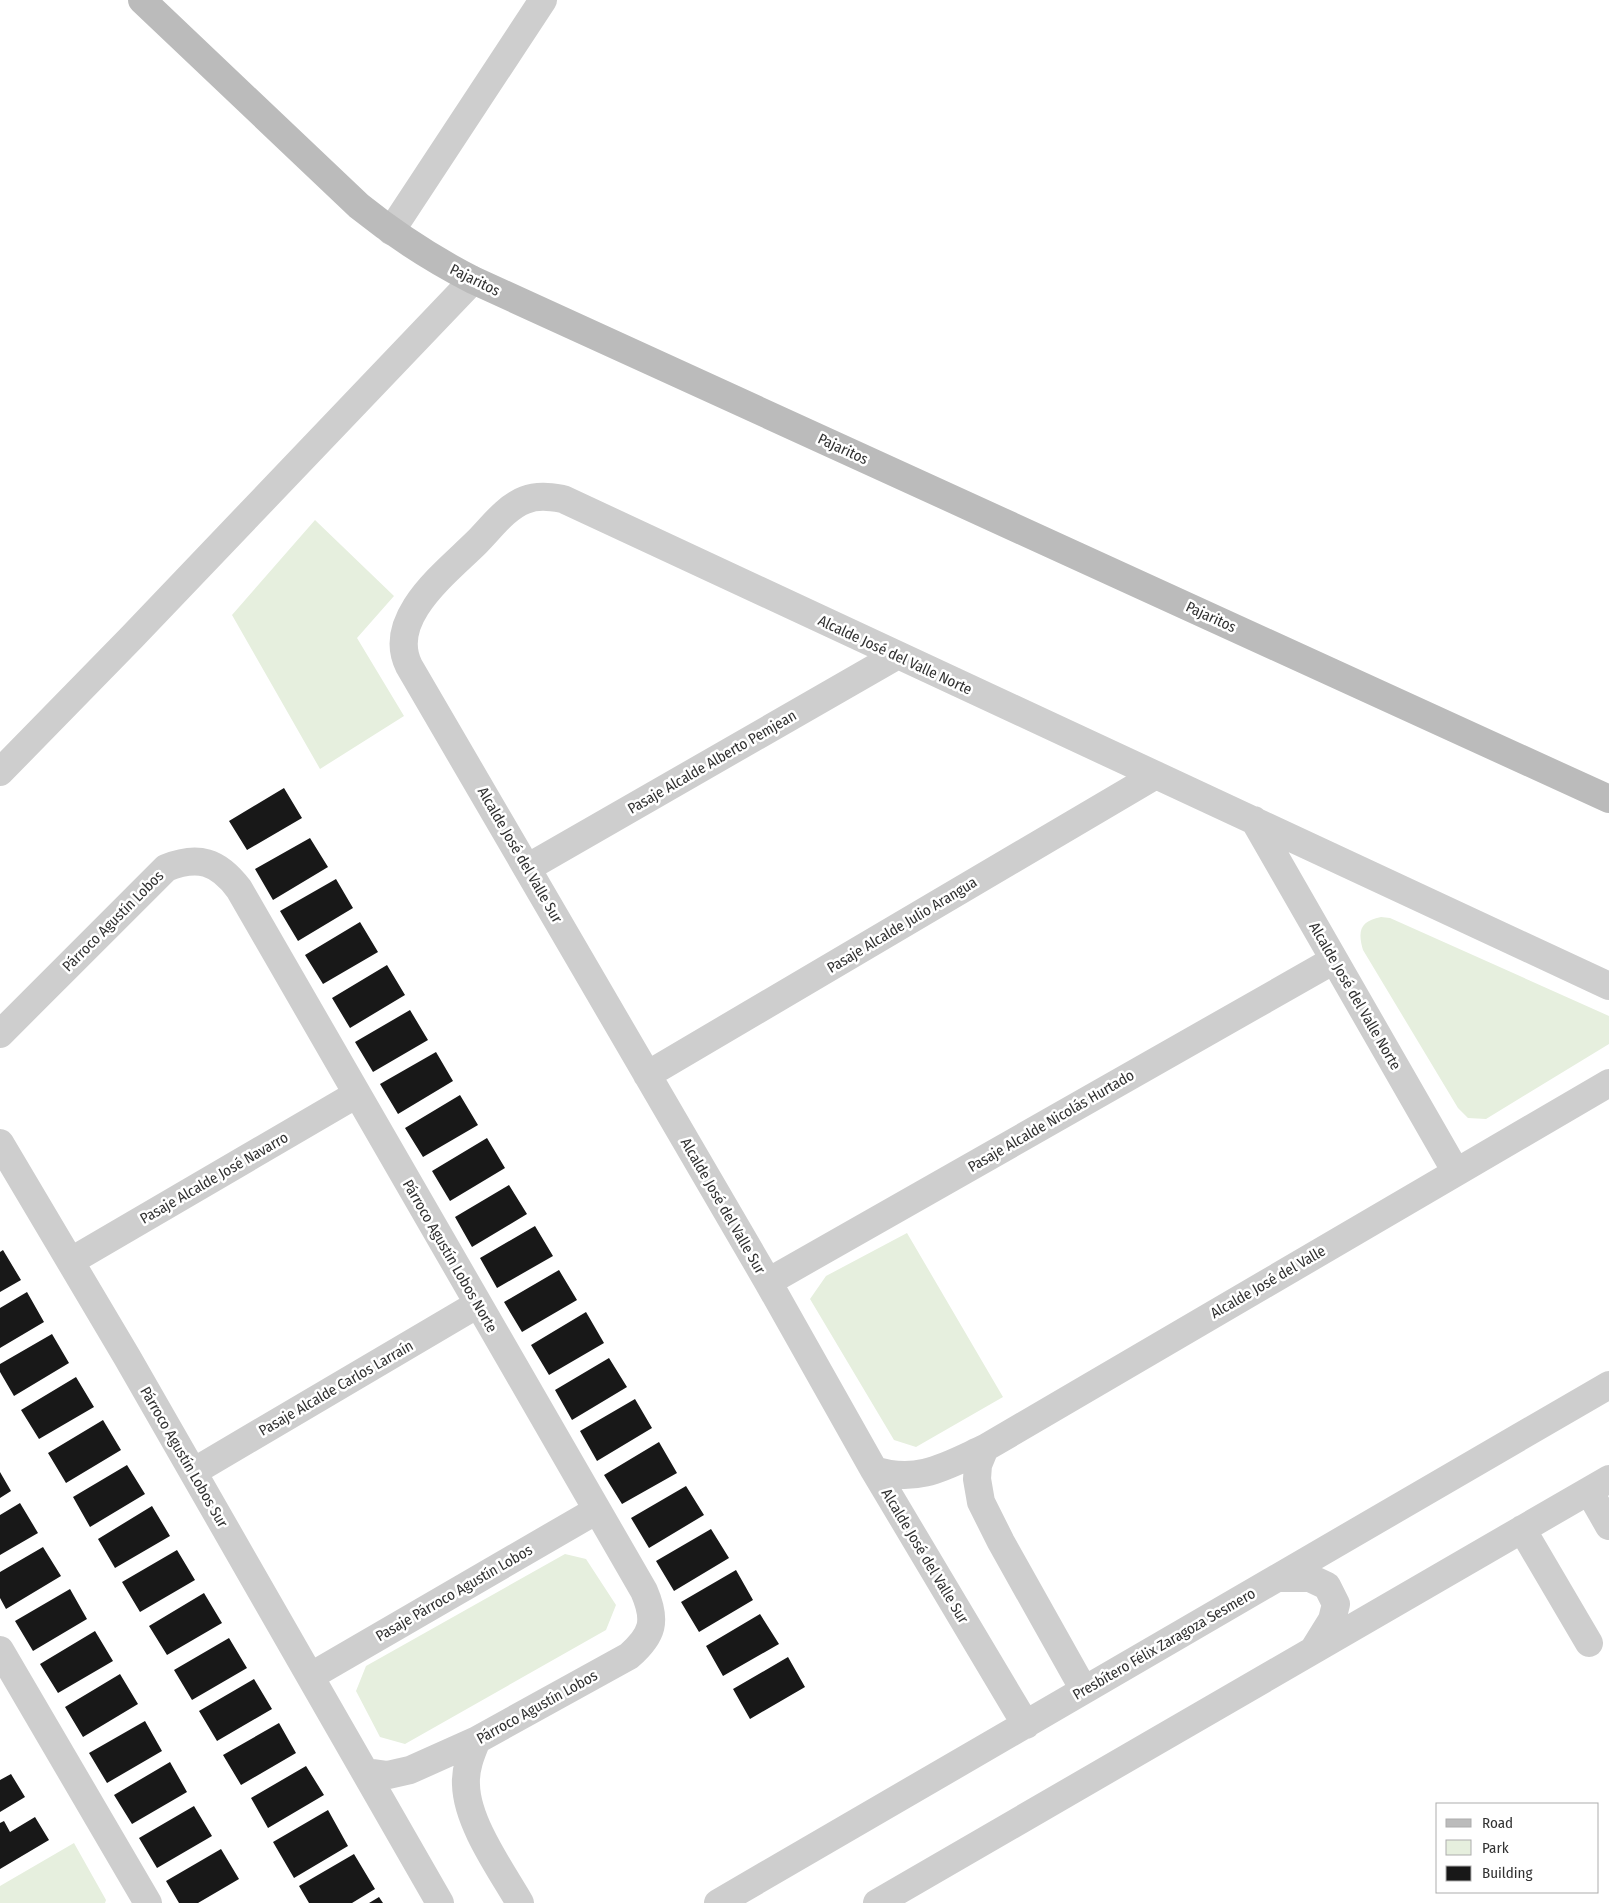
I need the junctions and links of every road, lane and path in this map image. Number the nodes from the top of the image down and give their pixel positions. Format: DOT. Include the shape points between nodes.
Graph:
graph roads {
  1 [pos="142,0"];
  2 [pos="543,0"];
  3 [pos="391,232"];
  4 [pos="473,280"];
  5 [pos="896,656"];
  6 [pos="420,686"];
  7 [pos="0,772"];
  8 [pos="1156,774"];
  9 [pos="1609,799"];
  10 [pos="1254,820"];
  11 [pos="527,868"];
  12 [pos="239,889"];
  13 [pos="1334,960"];
  14 [pos="1609,986"];
  15 [pos="0,1034"];
  16 [pos="647,1076"];
  17 [pos="1609,1082"];
  18 [pos="357,1094"];
  19 [pos="0,1143"];
  20 [pos="1456,1172"];
  21 [pos="71,1261"];
  22 [pos="768,1282"];
  23 [pos="478,1304"];
  24 [pos="1609,1385"];
  25 [pos="985,1448"];
  26 [pos="874,1470"];
  27 [pos="193,1472"];
  28 [pos="922,1474"];
  29 [pos="1599,1485"];
  30 [pos="597,1510"];
  31 [pos="907,1526"];
  32 [pos="1609,1526"];
  33 [pos="1522,1529"];
  34 [pos="1278,1578"];
  35 [pos="651,1627"];
  36 [pos="1590,1643"];
  37 [pos="0,1650"];
  38 [pos="1313,1650"];
  39 [pos="311,1676"];
  40 [pos="1084,1690"];
  41 [pos="1026,1725"];
  42 [pos="477,1740"];
  43 [pos="410,1770"];
  44 [pos="366,1772"];
  45 [pos="395,1824"];
  46 [pos="891,1900"];
  47 [pos="148,1903"];
  48 [pos="440,1903"];
  49 [pos="520,1903"];
  50 [pos="718,1903"];
  1 -- 3 [label="street, Pajaritos" via="359,206"];
  2 -- 3 [label="street"];
  3 -- 4 [label="street, Pajaritos"];
  4 -- 7 [label="street"];
  4 -- 9 [label="street, Pajaritos"];
  5 -- 6 [label="street, Alcalde José del Valle Norte" via="563,499 535,496 513,506 430,588 412,614 402,649"];
  5 -- 8 [label="street, Alcalde José del Valle Norte"];
  5 -- 11 [label="street, Pasaje Alcalde Alberto Pemjean"];
  6 -- 11 [label="street, Alcalde José del Valle Sur"];
  8 -- 10 [label="street, Alcalde José del Valle Norte"];
  8 -- 16 [label="street, Pasaje Alcalde Julio Arangua"];
  10 -- 13 [label="street, Alcalde José del Valle Norte"];
  10 -- 14 [label="street, Alcalde José del Valle Norte"];
  11 -- 16 [label="street, Alcalde José del Valle Sur"];
  12 -- 15 [label="street, Párroco Agustín Lobos" via="229,875 199,861 182,862 166,868"];
  12 -- 18 [label="street, Párroco Agustín Lobos Norte"];
  13 -- 20 [label="street, Alcalde José del Valle Norte"];
  13 -- 22 [label="street, Pasaje Alcalde Nicolás Hurtado"];
  16 -- 22 [label="street, Alcalde José del Valle Sur"];
  17 -- 20 [label="street, Alcalde José del Valle"];
  18 -- 21 [label="street, Pasaje Alcalde José Navarro"];
  18 -- 23 [label="street, Párroco Agustín Lobos Norte"];
  19 -- 21 [label="street, Párroco Agustín Lobos Sur"];
  20 -- 25 [label="street, Alcalde José del Valle"];
  21 -- 27 [label="street, Párroco Agustín Lobos Sur"];
  22 -- 26 [label="street, Alcalde José del Valle Sur"];
  23 -- 27 [label="street, Pasaje Alcalde Carlos Larraín"];
  23 -- 30 [label="street, Párroco Agustín Lobos Norte"];
  24 -- 34 [label="street, Presbítero Félix Zaragoza Sesmero"];
  25 -- 28 [label="street, Alcalde José del Valle"];
  25 -- 40 [label="street" via="978,1465 981,1502"];
  26 -- 28 [label="street, Alcalde José del Valle" via="889,1475"];
  26 -- 31 [label="street, Alcalde José del Valle Sur"];
  27 -- 39 [label="street, Párroco Agustín Lobos Sur"];
  28 -- 31 [label="street" via="907,1507"];
  29 -- 32 [label="street"];
  29 -- 33 [label="street"];
  30 -- 35 [label="street, Párroco Agustín Lobos Norte" via="644,1591"];
  30 -- 39 [label="street, Pasaje Párroco Agustín Lobos"];
  31 -- 41 [label="street, Alcalde José del Valle Sur"];
  33 -- 36 [label="street"];
  33 -- 38 [label="street"];
  34 -- 38 [label="street" via="1310,1578 1327,1586 1332,1595 1336,1604 1332,1620"];
  34 -- 40 [label="street, Presbítero Félix Zaragoza Sesmero"];
  35 -- 42 [label="street, Párroco Agustín Lobos" via="642,1645 628,1656"];
  37 -- 47 [label="street"];
  38 -- 46 [label="street"];
  39 -- 44 [label="street, Párroco Agustín Lobos Sur"];
  40 -- 41 [label="street, Presbítero Félix Zaragoza Sesmero"];
  41 -- 50 [label="street, Presbítero Félix Zaragoza Sesmero"];
  42 -- 43 [label="street, Párroco Agustín Lobos"];
  42 -- 49 [label="street" via="467,1772 467,1794 493,1857"];
  43 -- 44 [label="street, Párroco Agustín Lobos" via="388,1775"];
  43 -- 45 [label="street" via="395,1798"];
  44 -- 45 [label="street"];
  45 -- 48 [label="street"];
}
